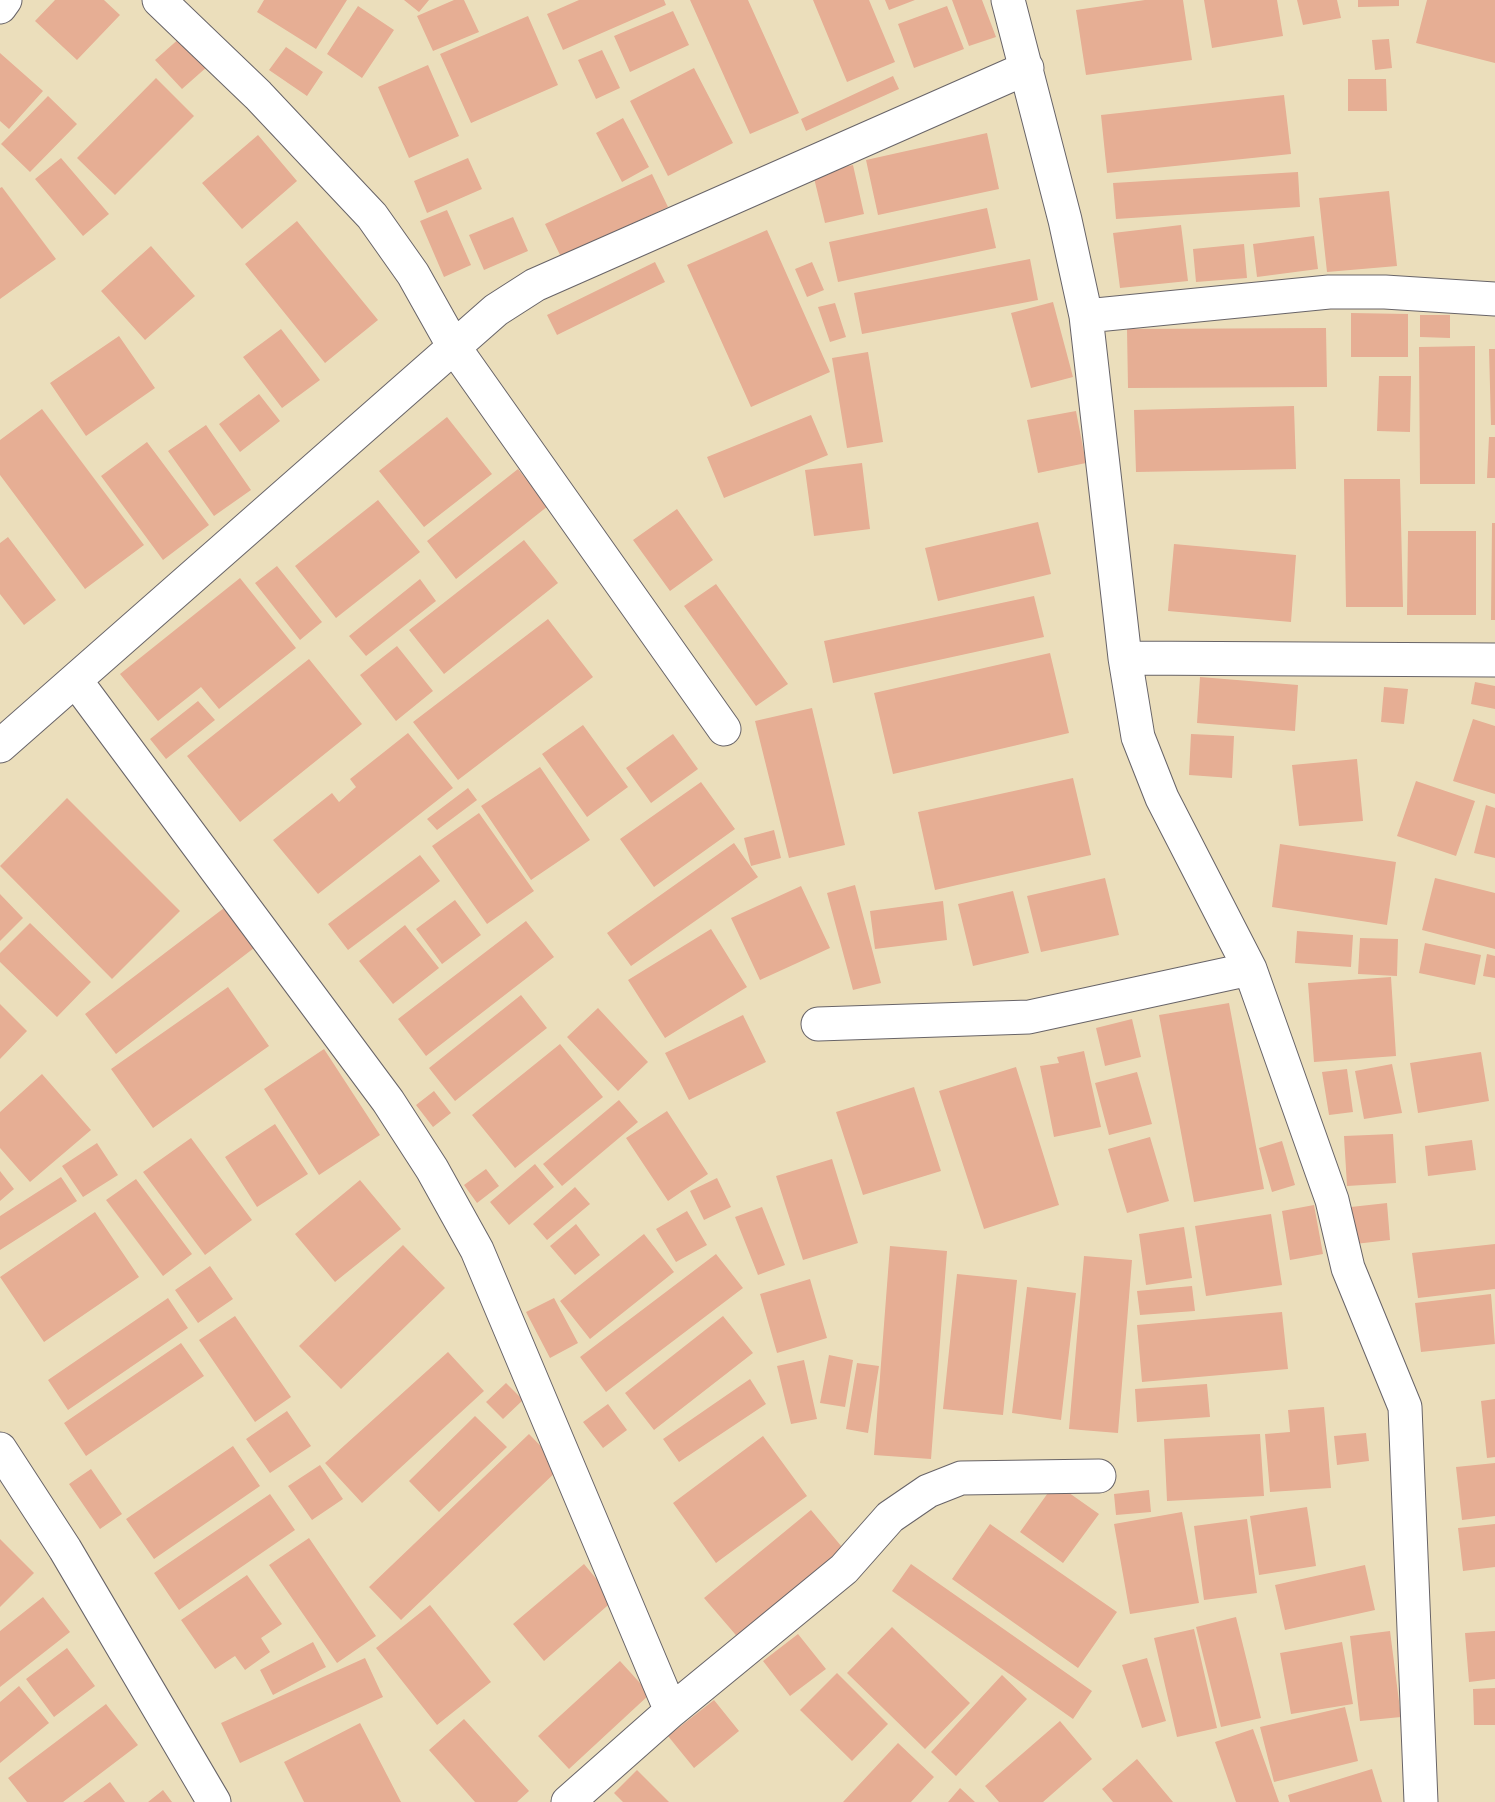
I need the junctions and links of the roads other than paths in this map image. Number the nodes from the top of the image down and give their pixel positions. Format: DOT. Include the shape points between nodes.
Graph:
graph roads {
  1 [pos="5,0"];
  2 [pos="159,0"];
  3 [pos="1008,0"];
  4 [pos="0,7"];
  5 [pos="1027,68"];
  6 [pos="1495,299"];
  7 [pos="1086,316"];
  8 [pos="454,347"];
  9 [pos="1125,658"];
  10 [pos="1495,660"];
  11 [pos="76,681"];
  12 [pos="724,729"];
  13 [pos="0,746"];
  14 [pos="1250,969"];
  15 [pos="818,1024"];
  16 [pos="0,1449"];
  17 [pos="1098,1476"];
  18 [pos="671,1711"];
  19 [pos="214,1802"];
  20 [pos="568,1802"];
  21 [pos="1421,1802"];
  1 -- 4 [label="street"];
  2 -- 8 [label="street" via="258,95 372,216 413,274"];
  3 -- 5 [label="street"];
  5 -- 7 [label="street"];
  5 -- 8 [label="street" via="535,285 496,310"];
  6 -- 7 [label="street" via="1329,292"];
  7 -- 9 [label="street"];
  8 -- 11 [label="street"];
  8 -- 12 [label="street"];
  9 -- 10 [label="street"];
  9 -- 14 [label="street" via="1138,737 1162,798"];
  11 -- 13 [label="street"];
  11 -- 18 [label="street" via="388,1101 432,1170 477,1250"];
  14 -- 15 [label="street" via="1029,1017"];
  14 -- 21 [label="street" via="1332,1200 1348,1268 1405,1407"];
  16 -- 19 [label="street" via="65,1549"];
  17 -- 18 [label="street" via="961,1478 928,1491 890,1517 844,1569"];
  18 -- 20 [label="street"];
}
